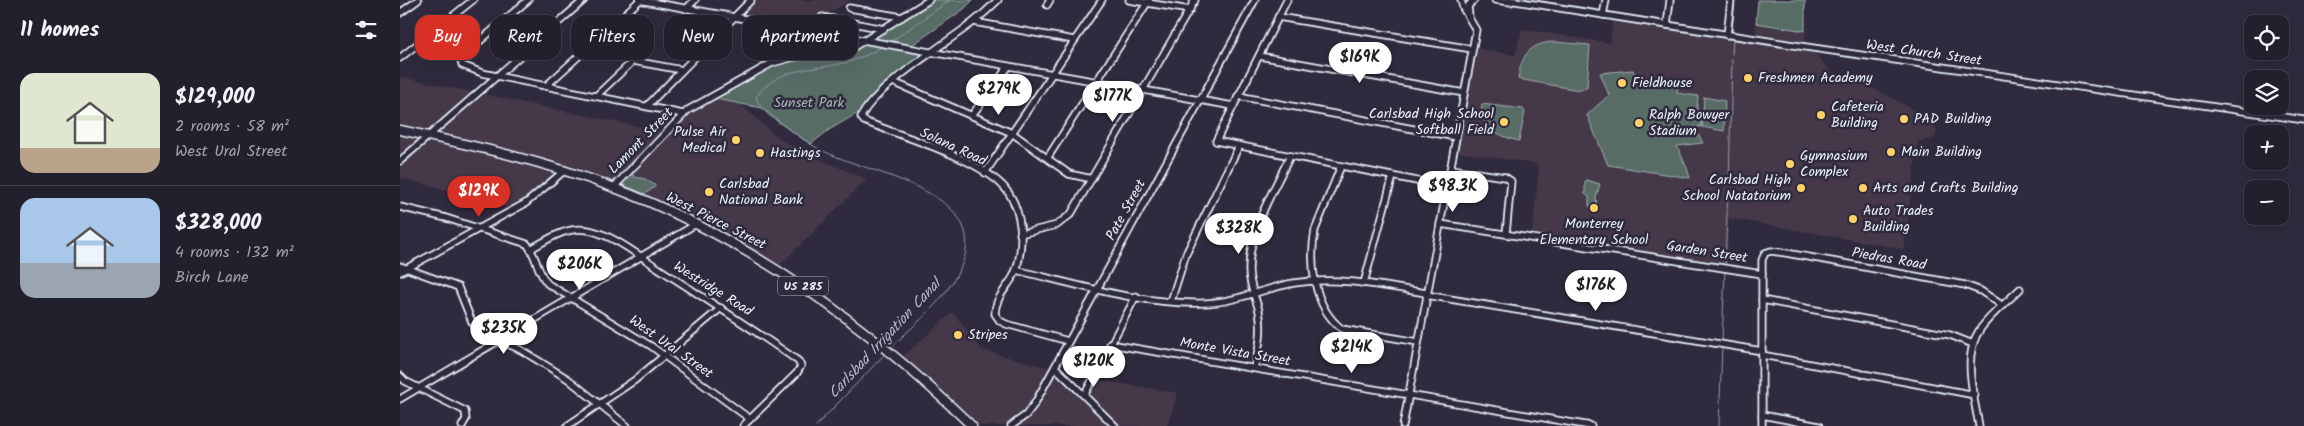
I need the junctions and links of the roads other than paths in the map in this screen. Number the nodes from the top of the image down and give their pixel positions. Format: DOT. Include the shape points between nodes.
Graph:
graph roads {
  1 [pos="418,0"];
  2 [pos="473,0"];
  3 [pos="528,0"];
  4 [pos="584,0"];
  5 [pos="639,0"];
  6 [pos="695,0"];
  7 [pos="751,0"];
  8 [pos="929,0"];
  9 [pos="998,0"];
  10 [pos="1102,0"];
  11 [pos="1129,0"];
  12 [pos="1195,0"];
  13 [pos="1255,0"];
  14 [pos="1287,0"];
  15 [pos="1461,0"];
  16 [pos="1474,0"];
  17 [pos="1495,0"];
  18 [pos="1509,0"];
  19 [pos="1606,0"];
  20 [pos="1670,0"];
  21 [pos="1731,0"];
  22 [pos="1148,2"];
  23 [pos="1541,3"];
  24 [pos="849,8"];
  25 [pos="686,9"];
  26 [pos="1190,10"];
  27 [pos="400,13"];
  28 [pos="1603,15"];
  29 [pos="734,17"];
  30 [pos="902,17"];
  31 [pos="1278,17"];
  32 [pos="1469,17"];
  33 [pos="974,22"];
  34 [pos="858,24"];
  35 [pos="1667,25"];
  36 [pos="884,29"];
  37 [pos="1727,34"];
  38 [pos="1074,40"];
  39 [pos="865,42"];
  40 [pos="1472,49"];
  41 [pos="931,53"];
  42 [pos="1259,56"];
  43 [pos="400,58"];
  44 [pos="1008,67"];
  45 [pos="682,70"];
  46 [pos="1052,74"];
  47 [pos="497,76"];
  48 [pos="893,82"];
  49 [pos="1098,82"];
  50 [pos="546,86"];
  51 [pos="1144,91"];
  52 [pos="1464,93"];
  53 [pos="596,96"];
  54 [pos="1238,96"];
  55 [pos="1200,101"];
  56 [pos="647,106"];
  57 [pos="1233,106"];
  58 [pos="683,114"];
  59 [pos="972,115"];
  60 [pos="2304,120"];
  61 [pos="400,130"];
  62 [pos="1012,133"];
  63 [pos="429,136"];
  64 [pos="1456,137"];
  65 [pos="1240,146"];
  66 [pos="1290,156"];
  67 [pos="1048,157"];
  68 [pos="400,161"];
  69 [pos="1341,166"];
  70 [pos="1451,169"];
  71 [pos="564,171"];
  72 [pos="985,173"];
  73 [pos="1393,176"];
  74 [pos="1092,179"];
  75 [pos="1447,187"];
  76 [pos="613,188"];
  77 [pos="400,207"];
  78 [pos="696,224"];
  79 [pos="1440,224"];
  80 [pos="482,228"];
  81 [pos="1020,234"];
  82 [pos="1506,234"];
  83 [pos="531,249"];
  84 [pos="641,257"];
  85 [pos="400,266"];
  86 [pos="408,268"];
  87 [pos="1016,270"];
  88 [pos="400,272"];
  89 [pos="1762,274"];
  90 [pos="1317,281"];
  91 [pos="1364,283"];
  92 [pos="1097,289"];
  93 [pos="2020,289"];
  94 [pos="1254,294"];
  95 [pos="1426,294"];
  96 [pos="1136,296"];
  97 [pos="572,298"];
  98 [pos="1762,300"];
  99 [pos="1171,301"];
  100 [pos="2003,306"];
  101 [pos="721,308"];
  102 [pos="499,340"];
  103 [pos="1068,341"];
  104 [pos="1418,342"];
  105 [pos="1110,344"];
  106 [pos="1974,344"];
  107 [pos="1762,353"];
  108 [pos="664,356"];
  109 [pos="1055,367"];
  110 [pos="1254,368"];
  111 [pos="400,376"];
  112 [pos="419,388"];
  113 [pos="1084,394"];
  114 [pos="1408,395"];
  115 [pos="1975,395"];
  116 [pos="400,399"];
  117 [pos="601,404"];
  118 [pos="1762,415"];
  119 [pos="750,419"];
  120 [pos="462,426"];
  121 [pos="567,426"];
  122 [pos="627,426"];
  123 [pos="743,426"];
  124 [pos="972,426"];
  125 [pos="1010,426"];
  126 [pos="1115,426"];
  127 [pos="1403,426"];
  128 [pos="1591,426"];
  129 [pos="1762,426"];
  130 [pos="1819,426"];
  131 [pos="1979,426"];
  1 -- 27 [label="street"];
  2 -- 43 [label="street"];
  3 -- 47 [label="street" via="461,60 466,68"];
  4 -- 47 [label="street"];
  5 -- 25 [label="street"];
  5 -- 50 [label="street"];
  6 -- 25 [label="street"];
  7 -- 29 [label="street"];
  8 -- 30 [label="street, Lamont Street"];
  9 -- 33 [label="street, Solana Road"];
  10 -- 38 [label="street"];
  11 -- 22 [label="street"];
  12 -- 26 [label="street"];
  13 -- 55 [label="street, Pate Street"];
  14 -- 31 [label="street"];
  15 -- 32 [label="street" via="1462,9"];
  16 -- 32 [label="street" via="1468,6"];
  17 -- 23 [label="street, West Church Street"];
  18 -- 23 [label="street, West Church Street"];
  19 -- 28 [label="street"];
  20 -- 35 [label="street"];
  21 -- 37 [label="street"];
  22 -- 26 [label="street"];
  22 -- 49 [label="street"];
  23 -- 28 [label="street, West Church Street"];
  24 -- 30 [label="street"];
  25 -- 29 [label="street"];
  26 -- 51 [label="street"];
  28 -- 35 [label="street, West Church Street"];
  29 -- 39 [label="street"];
  29 -- 45 [label="street"];
  30 -- 36 [label="street, Lamont Street"];
  31 -- 40 [label="street"];
  31 -- 42 [label="street"];
  32 -- 40 [label="street" via="1476,30"];
  33 -- 38 [label="street"];
  33 -- 41 [label="street, Solana Road"];
  34 -- 36 [label="street"];
  35 -- 37 [label="street, West Church Street"];
  36 -- 39 [label="street, Lamont Street"];
  37 -- 60 [label="street, West Church Street"];
  38 -- 46 [label="street"];
  39 -- 41 [label="street"];
  39 -- 58 [label="street, Lamont Street" via="844,50 794,57 772,64"];
  40 -- 52 [label="street"];
  41 -- 44 [label="street"];
  41 -- 48 [label="street, Solana Road"];
  42 -- 52 [label="street"];
  42 -- 54 [label="street"];
  44 -- 46 [label="street"];
  44 -- 59 [label="street"];
  45 -- 53 [label="street" via="633,61"];
  45 -- 56 [label="street"];
  46 -- 49 [label="street"];
  46 -- 62 [label="street"];
  47 -- 50 [label="street"];
  47 -- 63 [label="street"];
  48 -- 59 [label="street"];
  48 -- 72 [label="street, Solana Road" via="863,110 861,120 947,154"];
  49 -- 51 [label="street"];
  49 -- 67 [label="street"];
  50 -- 53 [label="street"];
  51 -- 55 [label="street"];
  51 -- 74 [label="street"];
  52 -- 64 [label="street"];
  53 -- 56 [label="street"];
  54 -- 57 [label="street"];
  54 -- 64 [label="street"];
  55 -- 57 [label="street"];
  55 -- 92 [label="street, Pate Street"];
  56 -- 58 [label="street"];
  57 -- 65 [label="street" via="1216,141"];
  58 -- 76 [label="street, Lamont Street"];
  59 -- 62 [label="street"];
  61 -- 63 [label="highway, West Pierce Street / US 285"];
  62 -- 67 [label="street"];
  62 -- 72 [label="street"];
  63 -- 68 [label="street"];
  63 -- 71 [label="highway, West Pierce Street / US 285"];
  64 -- 70 [label="street"];
  65 -- 66 [label="street"];
  65 -- 99 [label="street" via="1186,254"];
  66 -- 69 [label="street"];
  66 -- 94 [label="street" via="1251,249 1249,276"];
  67 -- 74 [label="street" via="1069,174"];
  69 -- 73 [label="street"];
  69 -- 90 [label="street" via="1313,236 1312,257"];
  70 -- 75 [label="street"];
  70 -- 82 [label="street" via="1505,177 1511,181"];
  71 -- 76 [label="highway, West Pierce Street / US 285"];
  71 -- 80 [label="street" via="526,203"];
  72 -- 81 [label="street, Solana Road" via="1009,194"];
  73 -- 75 [label="street"];
  73 -- 91 [label="street"];
  74 -- 81 [label="street" via="1064,221 1048,229"];
  75 -- 79 [label="street"];
  76 -- 78 [label="highway, West Pierce Street / US 285"];
  77 -- 80 [label="street"];
  78 -- 84 [label="street"];
  78 -- 124 [label="highway, West Pierce Street / US 285" via="776,268 848,317 894,354"];
  79 -- 82 [label="street, Garden Street"];
  79 -- 95 [label="street"];
  80 -- 83 [label="street" via="519,240"];
  80 -- 86 [label="street"];
  81 -- 87 [label="street, Solana Road"];
  82 -- 89 [label="street, Garden Street"];
  83 -- 84 [label="street, Westridge Road" via="559,233 580,228 616,242"];
  83 -- 97 [label="street, West Ural Street" via="544,281"];
  84 -- 97 [label="street"];
  84 -- 101 [label="street, Westridge Road"];
  85 -- 86 [label="street"];
  86 -- 88 [label="street"];
  86 -- 102 [label="street" via="458,287 475,327"];
  87 -- 92 [label="street"];
  87 -- 103 [label="street, Solana Road" via="994,309 997,318 1006,324"];
  89 -- 98 [label="street"];
  89 -- 100 [label="street, Piedras Road" via="1762,256 1771,251 1965,285 1981,290"];
  90 -- 91 [label="street"];
  90 -- 94 [label="street" via="1294,283"];
  90 -- 104 [label="street" via="1324,312 1336,327"];
  91 -- 95 [label="street"];
  92 -- 96 [label="street"];
  92 -- 103 [label="street, Pate Street"];
  93 -- 100 [label="street"];
  94 -- 99 [label="street" via="1214,302"];
  94 -- 110 [label="street" via="1261,319"];
  95 -- 104 [label="street"];
  95 -- 107 [label="street"];
  96 -- 99 [label="street"];
  96 -- 105 [label="street"];
  97 -- 102 [label="street"];
  97 -- 108 [label="street, West Ural Street"];
  98 -- 106 [label="street" via="1950,335"];
  98 -- 107 [label="street"];
  100 -- 106 [label="street" via="1981,329"];
  101 -- 108 [label="street"];
  101 -- 119 [label="street, Westridge Road" via="779,346 801,366 797,374"];
  102 -- 112 [label="street"];
  102 -- 117 [label="street" via="532,357"];
  103 -- 109 [label="street, Pate Street"];
  104 -- 114 [label="street"];
  105 -- 110 [label="street, Monte Vista Street"];
  105 -- 113 [label="street"];
  106 -- 115 [label="street" via="1971,369"];
  107 -- 115 [label="street"];
  107 -- 118 [label="street"];
  108 -- 117 [label="street"];
  108 -- 119 [label="street, West Ural Street"];
  109 -- 113 [label="street"];
  109 -- 125 [label="street, Pate Street" via="1031,409"];
  110 -- 114 [label="street, Monte Vista Street"];
  111 -- 112 [label="street"];
  112 -- 116 [label="street"];
  112 -- 120 [label="street" via="465,411 466,419"];
  113 -- 126 [label="street"];
  114 -- 127 [label="street"];
  114 -- 128 [label="street, Monte Vista Street"];
  115 -- 131 [label="street"];
  117 -- 121 [label="street"];
  117 -- 122 [label="street"];
  118 -- 129 [label="street"];
  118 -- 130 [label="street"];
  119 -- 123 [label="street, Westridge Road"];
}
